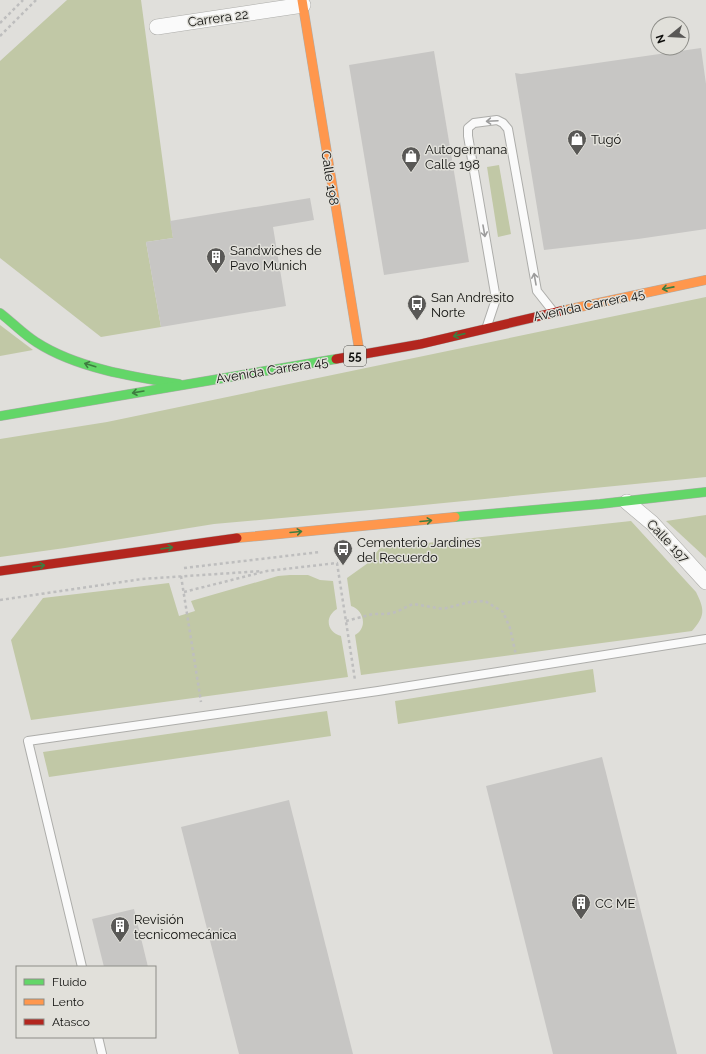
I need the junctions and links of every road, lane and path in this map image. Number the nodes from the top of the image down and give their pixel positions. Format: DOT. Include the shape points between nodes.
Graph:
graph roads {
  1 [pos="23,0"];
  2 [pos="36,0"];
  3 [pos="302,3"];
  4 [pos="0,23"];
  5 [pos="157,27"];
  6 [pos="0,36"];
  7 [pos="706,280"];
  8 [pos="554,312"];
  9 [pos="0,313"];
  10 [pos="486,328"];
  11 [pos="360,355"];
  12 [pos="183,384"];
  13 [pos="0,416"];
  14 [pos="706,492"];
  15 [pos="627,502"];
  16 [pos="268,571"];
  17 [pos="2,573"];
  18 [pos="181,576"];
  19 [pos="706,582"];
  20 [pos="184,592"];
  21 [pos="0,600"];
  22 [pos="346,621"];
  23 [pos="706,639"];
  24 [pos="517,660"];
  25 [pos="354,676"];
  26 [pos="201,704"];
  27 [pos="82,966"];
  28 [pos="98,1038"];
  29 [pos="102,1054"];
  1 -- 4 [label="path"];
  2 -- 6 [label="path"];
  3 -- 5 [label="street, Carrera 22"];
  3 -- 11 [label="main road, Calle 198"];
  7 -- 8 [label="main road, Avenida Carrera 45 / 55, one-way"];
  8 -- 10 [label="main road, Avenida Carrera 45 / 55"];
  8 -- 10 [label="lane, one-way" via="537,291 508,129 504,123 497,120 474,123 468,128 468,136 496,299"];
  12 -- 9 [label="main road, one-way" via="146,379 72,360 36,342"];
  10 -- 11 [label="main road, Avenida Carrera 45 / 55, one-way" via="421,344"];
  11 -- 12 [label="main road, Avenida Carrera 45 / 55"];
  12 -- 13 [label="main road, Avenida Carrera 45 / 55, one-way"];
  14 -- 15 [label="main road"];
  17 -- 15 [label="main road, one-way" via="282,533"];
  15 -- 19 [label="street, Calle 197" via="652,523"];
  16 -- 18 [label="path"];
  16 -- 20 [label="path"];
  16 -- 22 [label="path" via="337,563"];
  18 -- 20 [label="path"];
  18 -- 21 [label="path" via="142,579"];
  20 -- 26 [label="path"];
  22 -- 24 [label="path" via="373,614 387,614 413,604 443,609 485,601 503,612 510,628"];
  22 -- 25 [label="path"];
  23 -- 27 [label="lane" via="378,691 28,741"];
  28 -- 29 [label="lane"];
}
